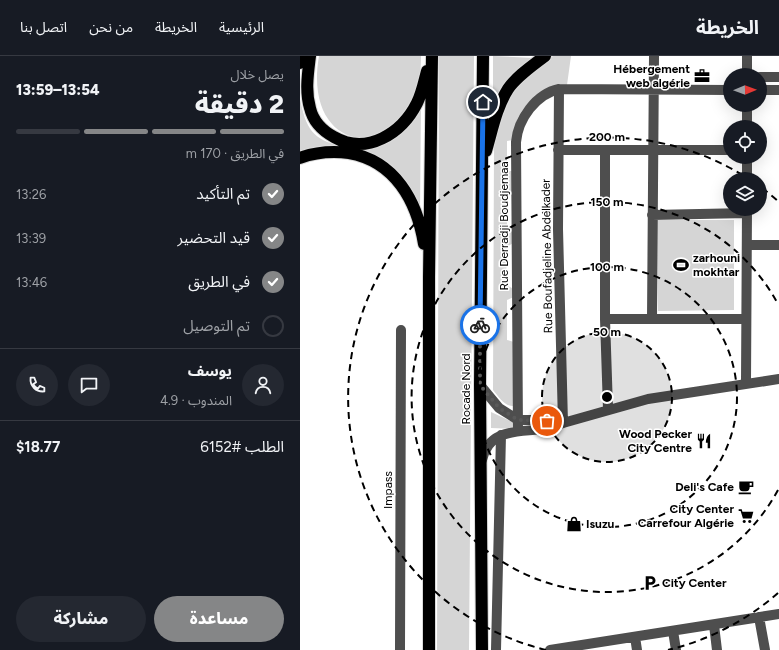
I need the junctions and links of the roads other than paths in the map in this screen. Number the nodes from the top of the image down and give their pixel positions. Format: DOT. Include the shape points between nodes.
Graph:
graph roads {
  1 [pos="303,56"];
  2 [pos="310,56"];
  3 [pos="431,56"];
  4 [pos="483,56"];
  5 [pos="545,56"];
  6 [pos="654,56"];
  7 [pos="747,56"];
  8 [pos="300,64"];
  9 [pos="747,68"];
  10 [pos="767,77"];
  11 [pos="779,78"];
  12 [pos="559,89"];
  13 [pos="654,89"];
  14 [pos="723,90"];
  15 [pos="767,90"];
  16 [pos="779,90"];
  17 [pos="558,150"];
  18 [pos="605,150"];
  19 [pos="654,150"];
  20 [pos="723,150"];
  21 [pos="300,158"];
  22 [pos="482,164"];
  23 [pos="723,212"];
  24 [pos="652,215"];
  25 [pos="747,216"];
  26 [pos="747,245"];
  27 [pos="779,245"];
  28 [pos="429,277"];
  29 [pos="605,319"];
  30 [pos="652,319"];
  31 [pos="746,319"];
  32 [pos="401,330"];
  33 [pos="779,379"];
  34 [pos="746,383"];
  35 [pos="480,385"];
  36 [pos="608,409"];
  37 [pos="518,420"];
  38 [pos="563,423"];
  39 [pos="518,431"];
  40 [pos="501,435"];
  41 [pos="480,469"];
  42 [pos="779,614"];
  43 [pos="759,618"];
  44 [pos="714,625"];
  45 [pos="673,631"];
  46 [pos="635,637"];
  47 [pos="593,647"];
  48 [pos="400,650"];
  49 [pos="429,650"];
  50 [pos="482,650"];
  51 [pos="496,650"];
  52 [pos="550,650"];
  53 [pos="554,650"];
  54 [pos="637,650"];
  55 [pos="676,650"];
  56 [pos="718,650"];
  57 [pos="765,650"];
  1 -- 8 [label="main road"];
  2 -- 3 [label="highway" via="308,94 314,118 339,140 357,144 373,143 398,129 406,120 420,96"];
  3 -- 28 [label="highway"];
  4 -- 22 [label="highway, Rocade Nord"];
  5 -- 22 [label="highway" via="507,90 498,110"];
  6 -- 13 [label="street"];
  7 -- 9 [label="street"];
  10 -- 11 [label="street"];
  12 -- 13 [label="street, Rue Derradji Boudjemaa"];
  12 -- 17 [label="street, Rue Boufadjeline Abdelkader"];
  12 -- 37 [label="street, Rue Derradji Boudjemaa" via="546,94 536,102 523,118 517,132"];
  13 -- 14 [label="street, Rue Derradji Boudjemaa"];
  13 -- 19 [label="street"];
  15 -- 16 [label="street"];
  17 -- 18 [label="street"];
  17 -- 38 [label="street, Rue Boufadjeline Abdelkader"];
  18 -- 19 [label="street"];
  18 -- 29 [label="street"];
  19 -- 20 [label="street"];
  19 -- 24 [label="street"];
  21 -- 28 [label="highway" via="310,154 331,152 361,155 393,174 414,208"];
  22 -- 35 [label="highway, Rocade Nord"];
  23 -- 24 [label="street"];
  24 -- 30 [label="street"];
  25 -- 26 [label="street"];
  26 -- 27 [label="street"];
  26 -- 31 [label="street"];
  28 -- 49 [label="highway"];
  29 -- 30 [label="street"];
  29 -- 36 [label="street"];
  30 -- 31 [label="street"];
  31 -- 34 [label="street"];
  32 -- 48 [label="street, Impass"];
  33 -- 34 [label="street"];
  34 -- 36 [label="street" via="648,399"];
  35 -- 37 [label="street" via="499,408"];
  35 -- 41 [label="highway, Rocade Nord"];
  36 -- 38 [label="street"];
  37 -- 38 [label="street" via="555,420"];
  37 -- 39 [label="street, Rue Derradji Boudjemaa"];
  38 -- 39 [label="street" via="554,428"];
  39 -- 40 [label="street"];
  40 -- 41 [label="street" via="489,443"];
  40 -- 51 [label="street"];
  41 -- 50 [label="highway, Rocade Nord"];
  42 -- 43 [label="street"];
  43 -- 44 [label="street"];
  43 -- 57 [label="street"];
  44 -- 45 [label="street"];
  44 -- 56 [label="street"];
  45 -- 46 [label="street"];
  45 -- 55 [label="street"];
  46 -- 47 [label="street"];
  46 -- 54 [label="street"];
  47 -- 53 [label="street"];
  52 -- 53 [label="street"];
}
